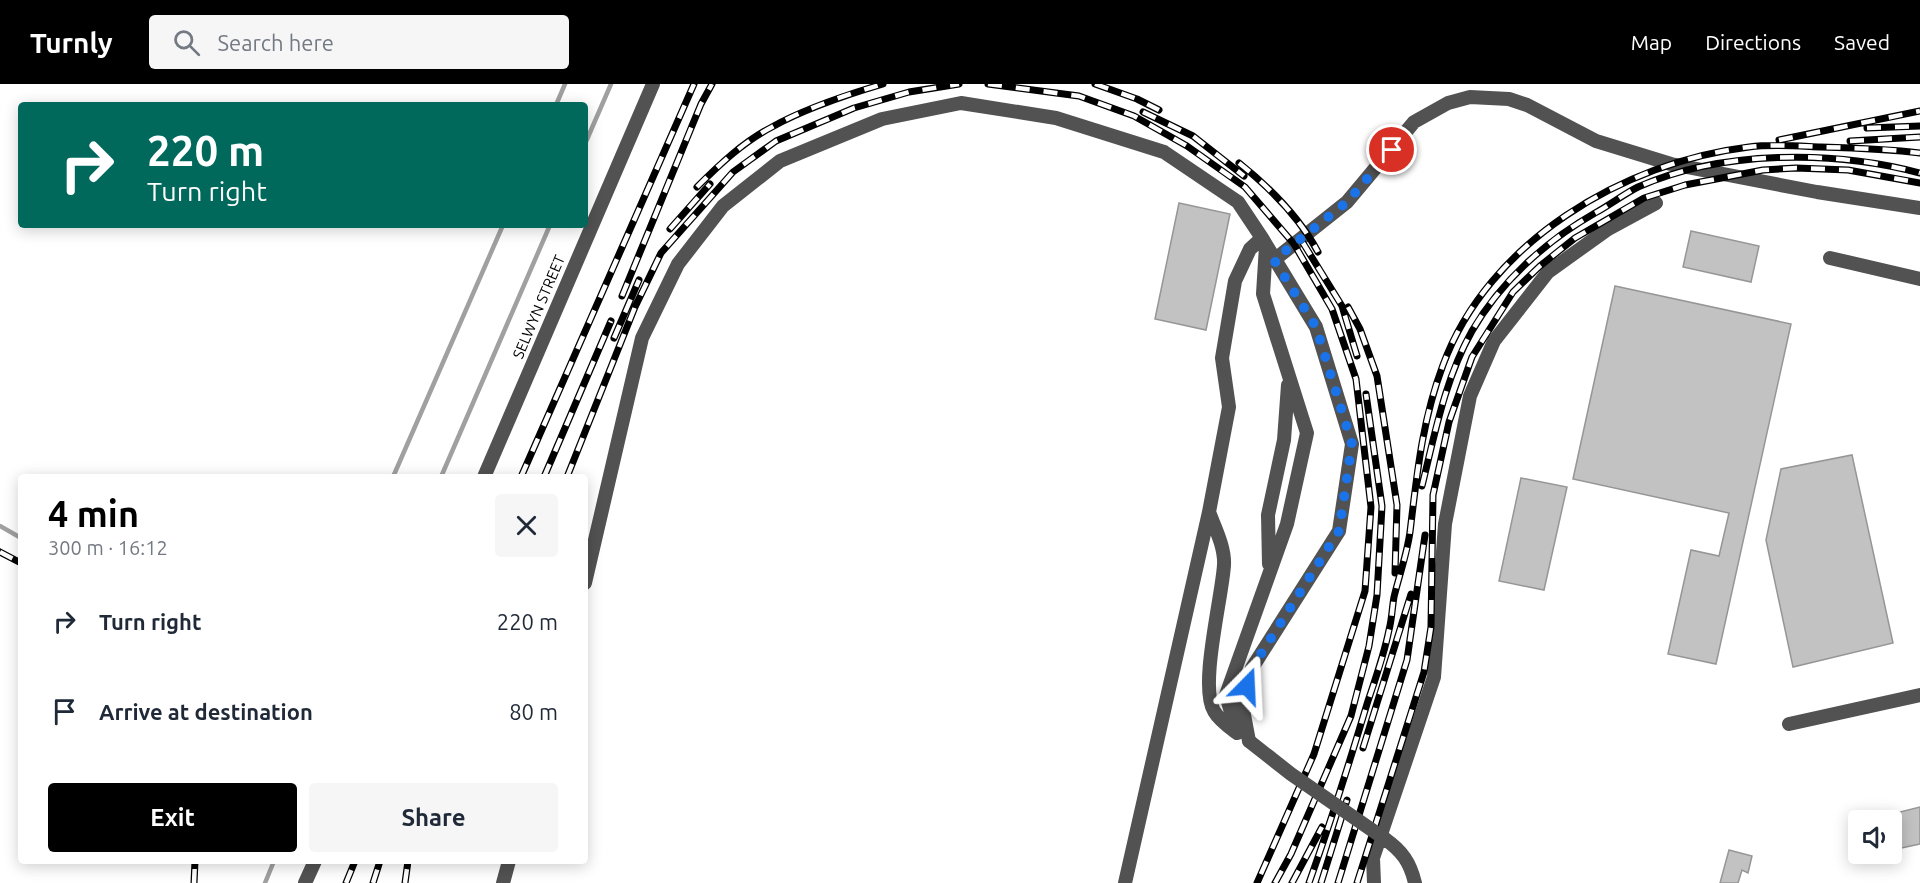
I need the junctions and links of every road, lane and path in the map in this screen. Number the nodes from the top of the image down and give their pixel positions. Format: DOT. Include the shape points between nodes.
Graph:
graph roads {
  1 [pos="652,84"];
  2 [pos="1656,202"];
  3 [pos="1920,208"];
  4 [pos="1264,242"];
  5 [pos="1830,258"];
  6 [pos="1274,260"];
  7 [pos="1920,279"];
  8 [pos="1289,377"];
  9 [pos="485,474"];
  10 [pos="1209,512"];
  11 [pos="588,570"];
  12 [pos="1269,573"];
  13 [pos="1920,695"];
  14 [pos="1789,724"];
  15 [pos="1243,737"];
  16 [pos="314,864"];
  17 [pos="508,864"];
  18 [pos="305,883"];
  19 [pos="503,883"];
  20 [pos="1125,883"];
  21 [pos="1374,883"];
  22 [pos="1415,883"];
  1 -- 9 [label="street, SELWYN STREET"];
  2 -- 21 [label="street" via="1608,228 1548,272 1494,341 1470,396 1445,524 1434,677 1373,858"];
  3 -- 6 [label="street" via="1671,164 1596,141 1518,102 1470,97 1449,103 1414,122 1347,202"];
  4 -- 6 [label="street"];
  4 -- 8 [label="street" via="1263,294"];
  4 -- 10 [label="street" via="1250,249 1235,281 1222,358 1228,406"];
  4 -- 11 [label="street" via="1238,202 1164,152 1056,118 961,103 882,119 780,161 723,206 678,264 642,338"];
  5 -- 7 [label="street"];
  6 -- 15 [label="street" via="1316,327 1352,444 1339,531 1252,668 1242,704"];
  8 -- 12 [label="street" via="1284,440 1268,515"];
  8 -- 12 [label="street" via="1307,433 1287,524"];
  10 -- 15 [label="street" via="1224,563 1208,680 1213,710"];
  10 -- 20 [label="street"];
  12 -- 15 [label="street" via="1226,694"];
  13 -- 14 [label="street"];
  15 -- 22 [label="street, bridge" via="1400,850 1412,868"];
  16 -- 18 [label="street"];
  17 -- 19 [label="street"];
}
